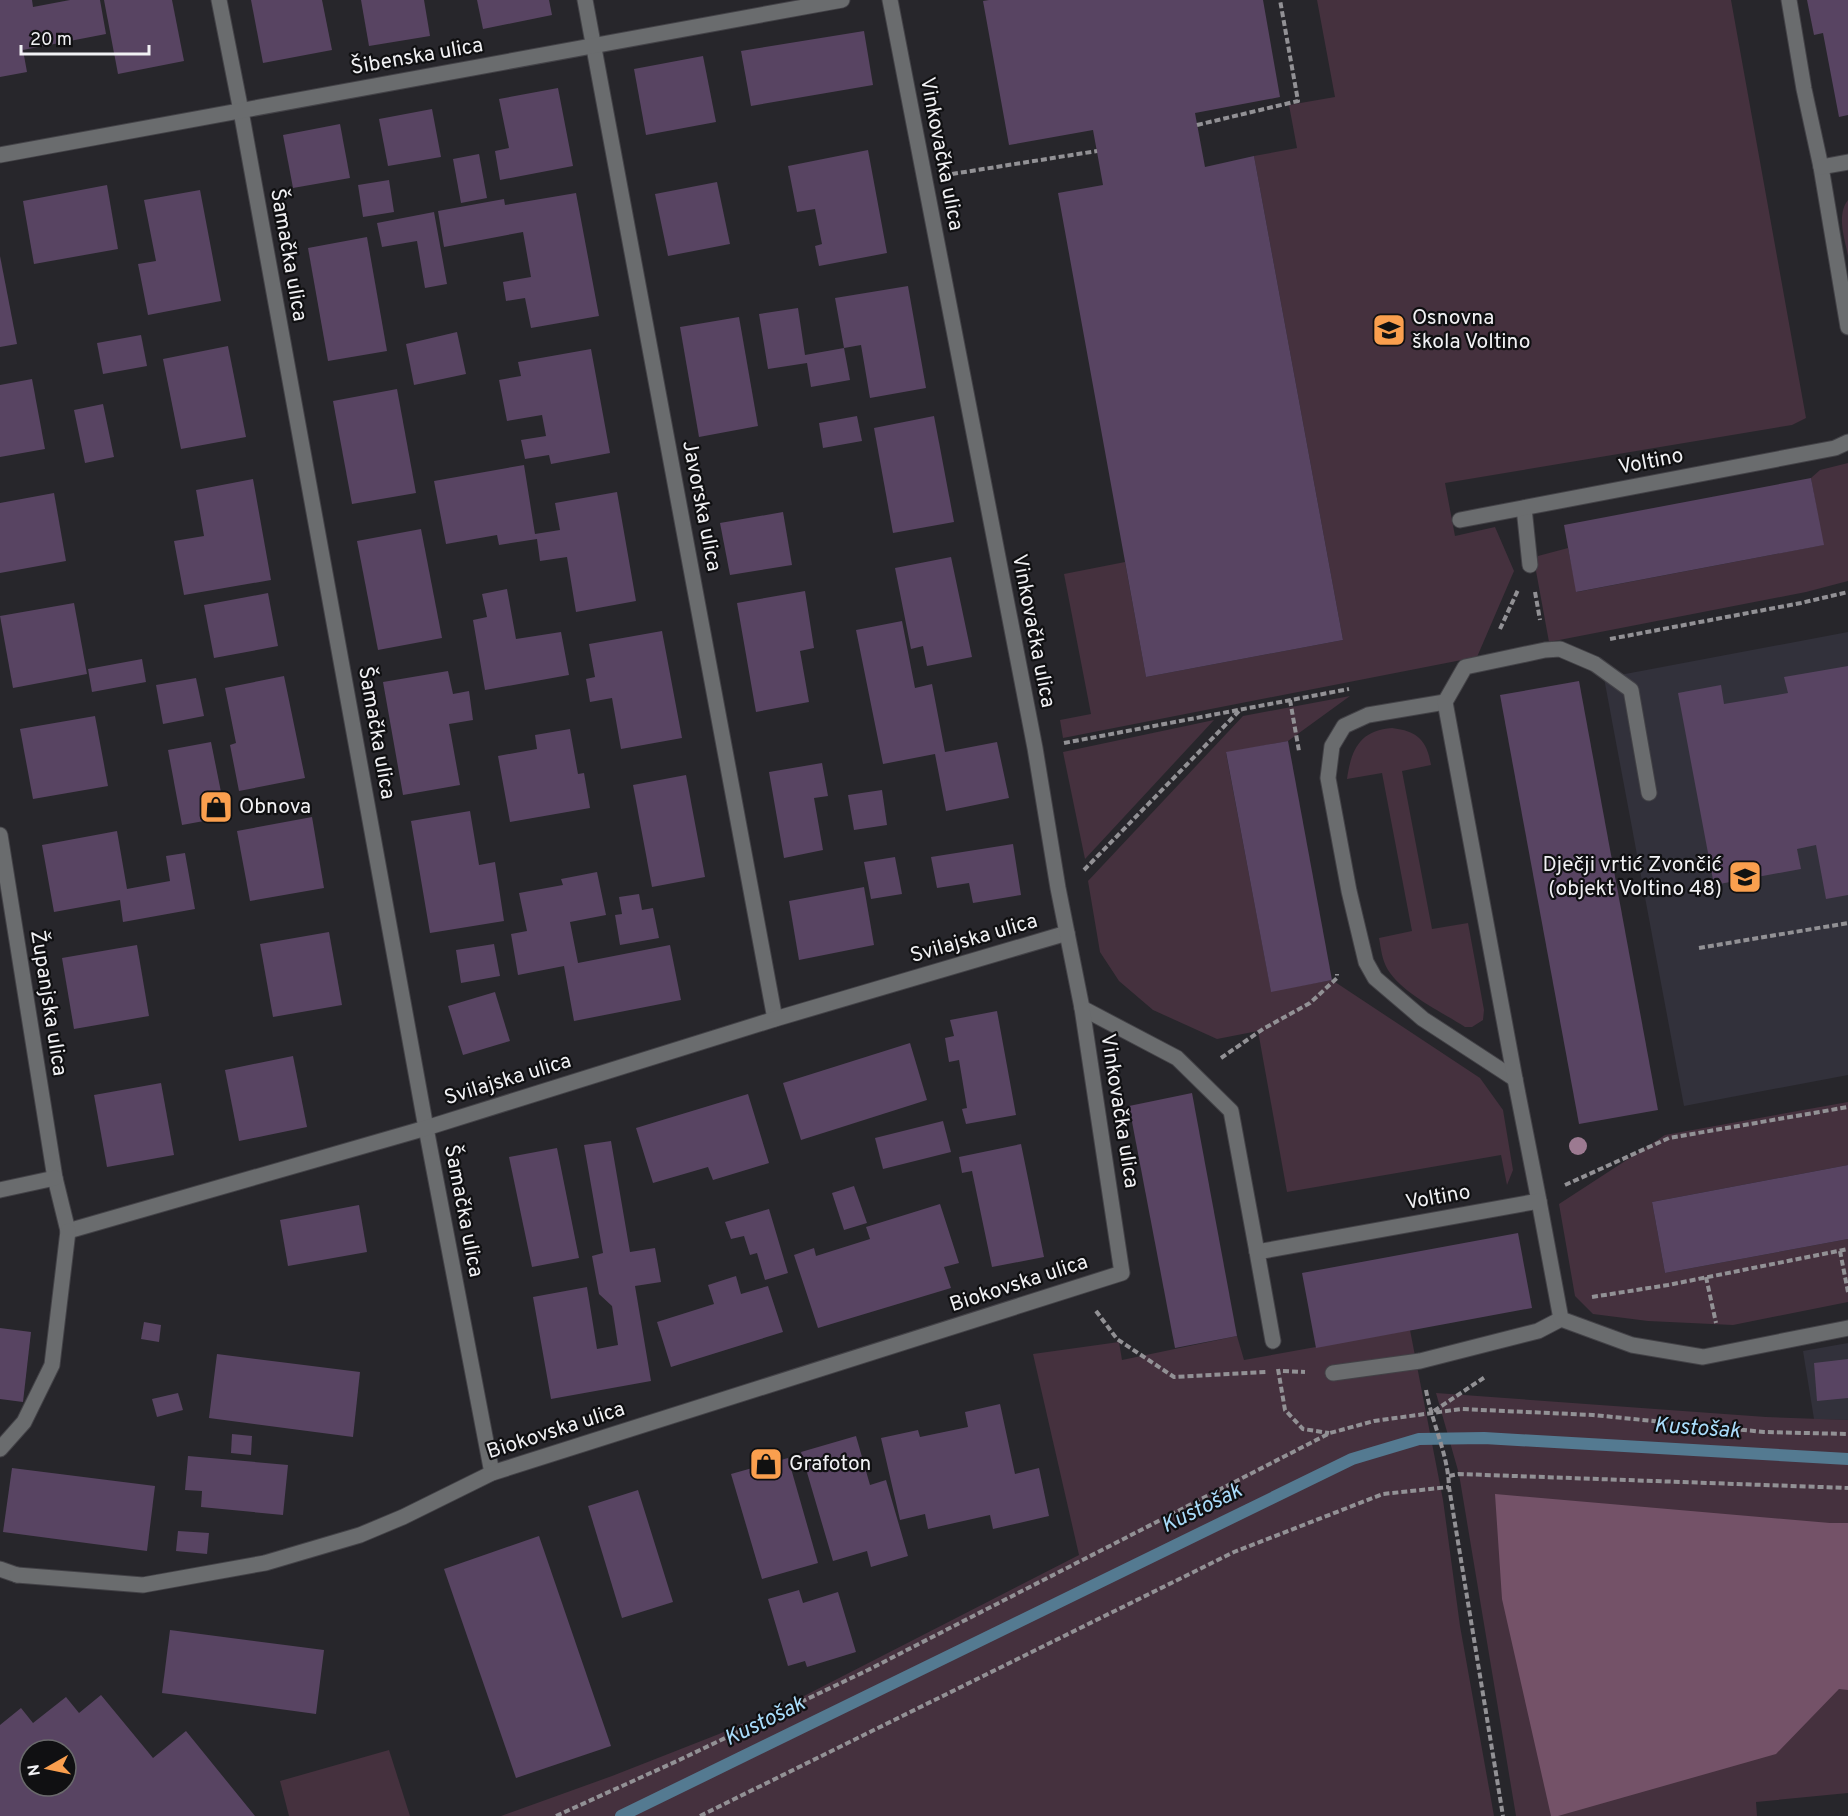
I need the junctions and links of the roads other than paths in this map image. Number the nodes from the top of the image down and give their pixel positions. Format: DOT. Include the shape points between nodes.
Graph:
graph roads {
  1 [pos="219,0"];
  2 [pos="585,0"];
  3 [pos="842,0"];
  4 [pos="890,0"];
  5 [pos="1788,0"];
  6 [pos="594,46"];
  7 [pos="241,111"];
  8 [pos="0,155"];
  9 [pos="1848,162"];
  10 [pos="1821,166"];
  11 [pos="1848,327"];
  12 [pos="1848,442"];
  13 [pos="1524,508"];
  14 [pos="1460,520"];
  15 [pos="1530,565"];
  16 [pos="1445,702"];
  17 [pos="1649,793"];
  18 [pos="0,837"];
  19 [pos="1067,933"];
  20 [pos="1082,1008"];
  21 [pos="775,1020"];
  22 [pos="1515,1079"];
  23 [pos="426,1128"];
  24 [pos="55,1178"];
  25 [pos="0,1190"];
  26 [pos="1539,1201"];
  27 [pos="68,1231"];
  28 [pos="1257,1252"];
  29 [pos="1122,1273"];
  30 [pos="1561,1319"];
  31 [pos="1848,1328"];
  32 [pos="1273,1341"];
  33 [pos="1333,1373"];
  34 [pos="0,1449"];
  35 [pos="492,1473"];
  36 [pos="0,1569"];
  1 -- 7 [label="street, Šamačka ulica"];
  2 -- 6 [label="street, Javorska ulica"];
  3 -- 6 [label="street, Šibenska ulica"];
  4 -- 19 [label="street, Vinkovačka ulica" via="1035,748"];
  5 -- 10 [label="street"];
  6 -- 7 [label="street, Šibenska ulica"];
  6 -- 21 [label="street, Javorska ulica"];
  7 -- 8 [label="street, Šibenska ulica"];
  7 -- 23 [label="street, Šamačka ulica"];
  9 -- 10 [label="street"];
  10 -- 11 [label="street"];
  12 -- 13 [label="street, Voltino" via="1835,448"];
  13 -- 14 [label="street, Voltino"];
  13 -- 15 [label="street"];
  16 -- 17 [label="street" via="1465,667 1552,649 1595,664 1631,690"];
  16 -- 22 [label="street"];
  16 -- 22 [label="street" via="1368,715 1344,726 1332,746 1328,778 1349,891 1366,962 1375,978 1423,1019"];
  18 -- 24 [label="street, Županjska ulica"];
  19 -- 20 [label="street, Vinkovačka ulica"];
  19 -- 21 [label="street, Svilajska ulica"];
  20 -- 28 [label="street" via="1177,1058 1231,1111"];
  20 -- 29 [label="street, Vinkovačka ulica"];
  21 -- 23 [label="street, Svilajska ulica"];
  22 -- 26 [label="street"];
  23 -- 27 [label="street, Svilajska ulica"];
  23 -- 35 [label="street, Šamačka ulica"];
  24 -- 25 [label="street"];
  24 -- 27 [label="street"];
  26 -- 28 [label="street, Voltino"];
  26 -- 30 [label="street"];
  27 -- 34 [label="street" via="52,1365 24,1422"];
  28 -- 32 [label="street"];
  29 -- 35 [label="street, Biokovska ulica"];
  30 -- 31 [label="street" via="1632,1346 1703,1357"];
  30 -- 33 [label="street" via="1538,1331 1420,1360"];
  35 -- 36 [label="street, Biokovska ulica" via="360,1535 266,1563 143,1585 17,1575"];
}
